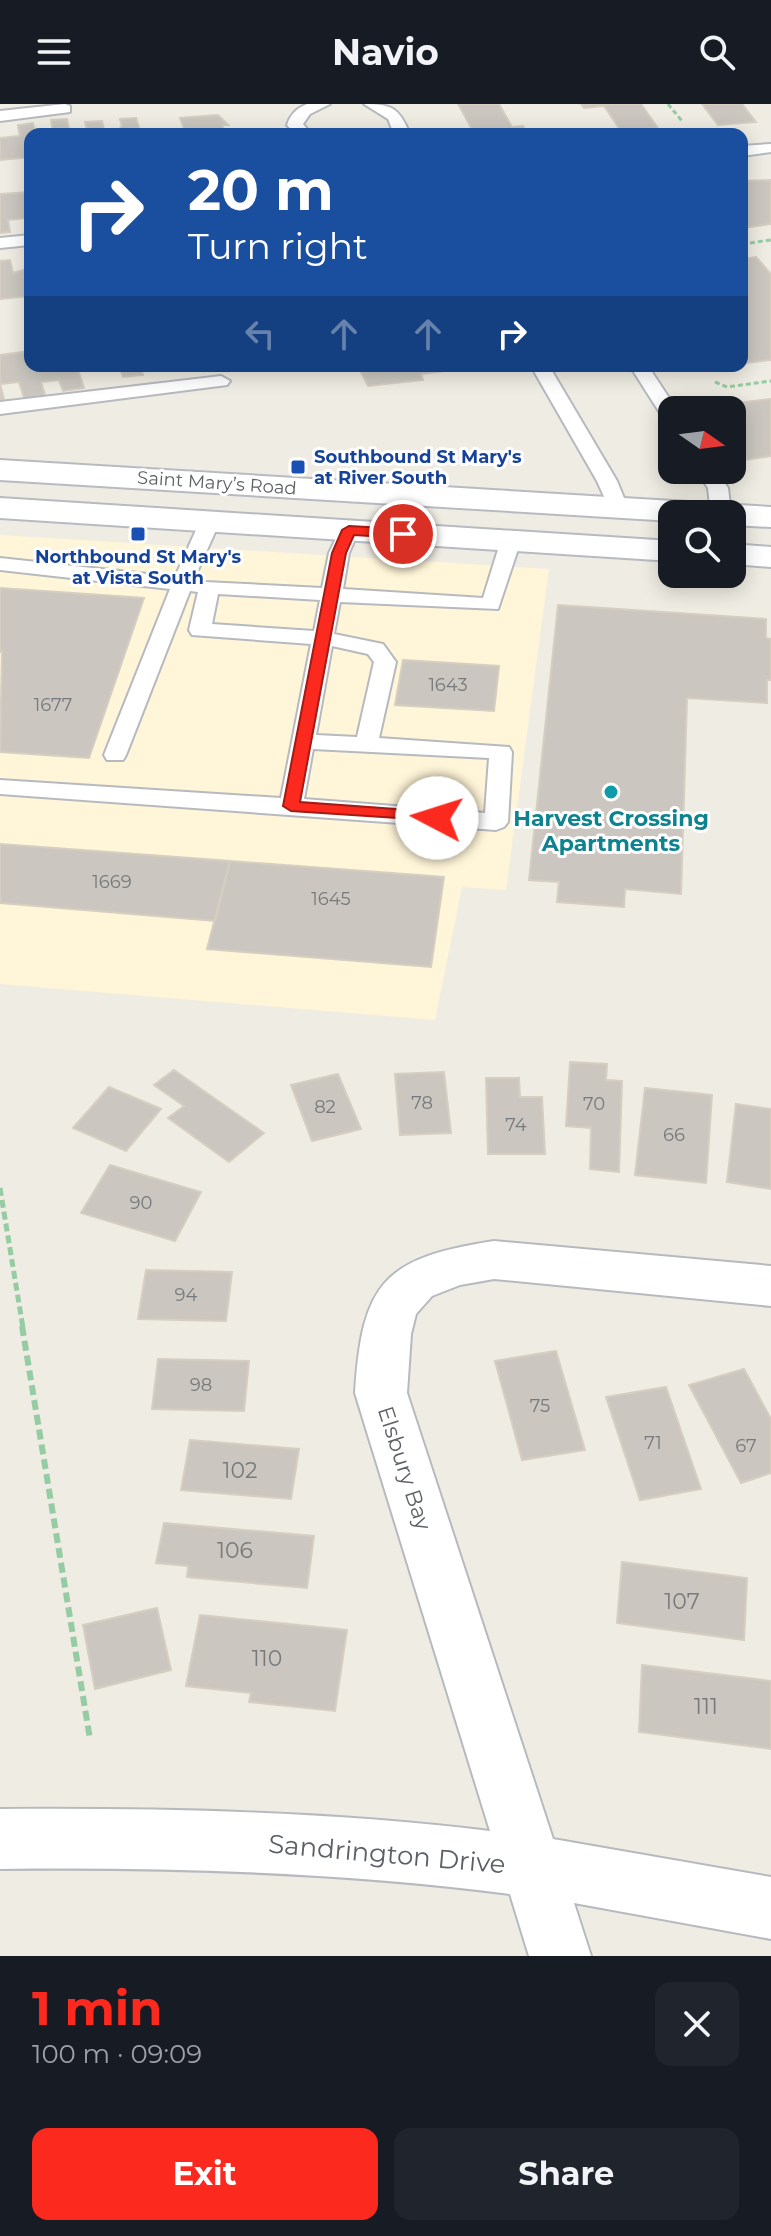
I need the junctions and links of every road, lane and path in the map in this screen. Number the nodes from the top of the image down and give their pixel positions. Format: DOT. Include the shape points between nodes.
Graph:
graph roads {
  1 [pos="322,104"];
  2 [pos="372,104"];
  3 [pos="668,104"];
  4 [pos="65,109"];
  5 [pos="0,116"];
  6 [pos="682,121"];
  7 [pos="298,128"];
  8 [pos="400,128"];
  9 [pos="768,148"];
  10 [pos="748,150"];
  11 [pos="771,240"];
  12 [pos="24,241"];
  13 [pos="0,243"];
  14 [pos="748,243"];
  15 [pos="543,372"];
  16 [pos="643,372"];
  17 [pos="221,381"];
  18 [pos="771,381"];
  19 [pos="715,382"];
  20 [pos="658,396"];
  21 [pos="0,408"];
  22 [pos="0,470"];
  23 [pos="423,496"];
  24 [pos="0,508"];
  25 [pos="618,508"];
  26 [pos="658,510"];
  27 [pos="746,516"];
  28 [pos="771,517"];
  29 [pos="210,521"];
  30 [pos="349,530"];
  31 [pos="511,540"];
  32 [pos="658,550"];
  33 [pos="746,555"];
  34 [pos="771,557"];
  35 [pos="0,564"];
  36 [pos="182,584"];
  37 [pos="209,587"];
  38 [pos="331,594"];
  39 [pos="323,638"];
  40 [pos="303,741"];
  41 [pos="366,745"];
  42 [pos="115,755"];
  43 [pos="0,787"];
  44 [pos="291,806"];
  45 [pos="0,1188"];
  46 [pos="771,1286"];
  47 [pos="90,1739"];
  48 [pos="0,1839"];
  49 [pos="533,1865"];
  50 [pos="771,1908"];
  51 [pos="560,1956"];
  1 -- 7 [label="lane" via="302,112 296,118"];
  2 -- 8 [label="lane" via="395,116"];
  3 -- 6 [label="path"];
  4 -- 5 [label="lane"];
  9 -- 10 [label="lane"];
  11 -- 14 [label="path"];
  12 -- 13 [label="lane"];
  15 -- 25 [label="lane"];
  16 -- 20 [label="lane"];
  17 -- 21 [label="lane"];
  18 -- 19 [label="path" via="727,387"];
  22 -- 23 [label="main road, Saint Mary’s Road"];
  23 -- 25 [label="main road, Saint Mary’s Road"];
  23 -- 30 [label="main road"];
  24 -- 29 [label="main road, Saint Mary’s Road"];
  25 -- 26 [label="main road, Saint Mary’s Road"];
  27 -- 28 [label="main road"];
  29 -- 30 [label="main road, Saint Mary’s Road"];
  29 -- 36 [label="lane"];
  30 -- 31 [label="main road, Saint Mary’s Road"];
  30 -- 38 [label="lane"];
  31 -- 32 [label="main road, Saint Mary’s Road"];
  31 -- 38 [label="lane" via="491,605"];
  33 -- 34 [label="main road"];
  35 -- 36 [label="lane"];
  36 -- 37 [label="lane"];
  36 -- 42 [label="lane"];
  37 -- 38 [label="lane"];
  37 -- 39 [label="lane" via="200,630"];
  38 -- 39 [label="lane"];
  39 -- 40 [label="lane"];
  39 -- 41 [label="lane" via="375,649 385,662"];
  40 -- 41 [label="lane"];
  40 -- 44 [label="lane"];
  41 -- 44 [label="lane" via="501,752 496,822"];
  43 -- 44 [label="lane"];
  45 -- 47 [label="path"];
  46 -- 49 [label="main road, Elsbury Bay" via="494,1260 425,1275 404,1291 388,1316 381,1393"];
  48 -- 49 [label="main road, Sandrington Drive" via="223,1841"];
  49 -- 50 [label="main road, Sandrington Drive"];
  49 -- 51 [label="main road, Elsbury Bay"];
}
